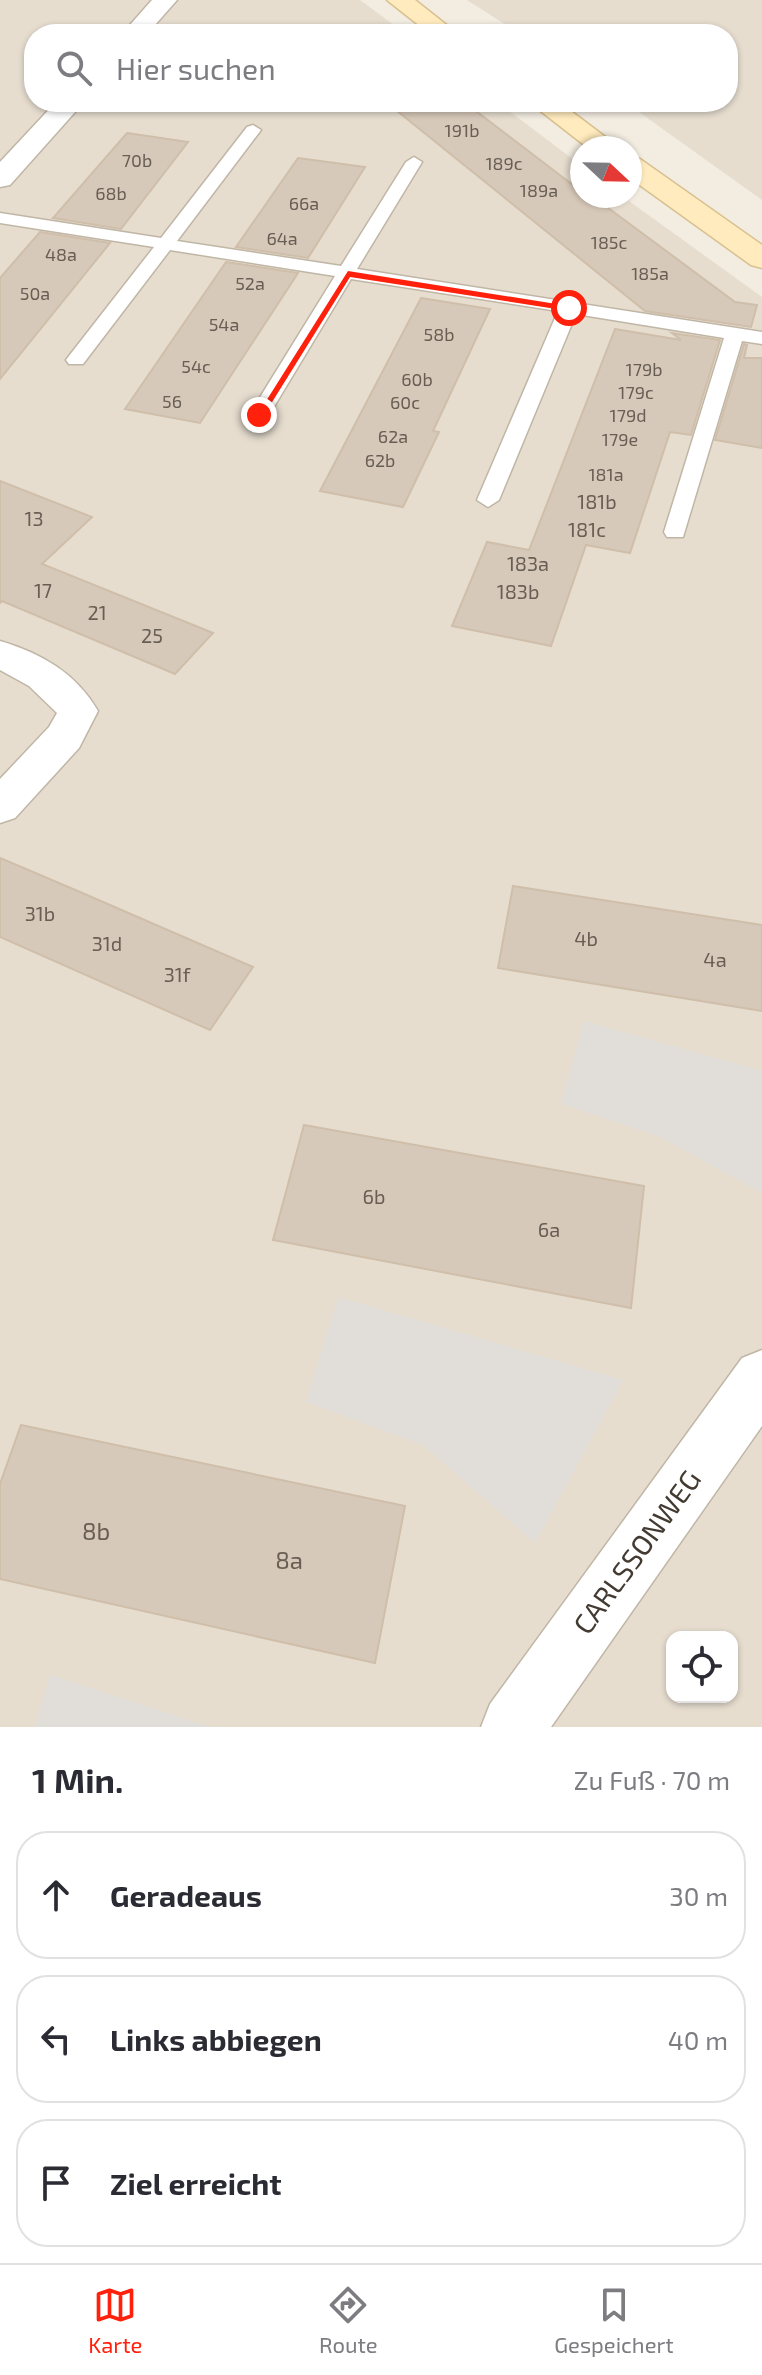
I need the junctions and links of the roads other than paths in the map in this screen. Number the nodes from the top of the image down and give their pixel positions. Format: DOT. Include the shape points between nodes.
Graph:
graph roads {
  1 [pos="165,0"];
  2 [pos="399,0"];
  3 [pos="143,24"];
  4 [pos="432,24"];
  5 [pos="62,112"];
  6 [pos="556,112"];
  7 [pos="253,130"];
  8 [pos="589,136"];
  9 [pos="414,162"];
  10 [pos="642,174"];
  11 [pos="0,179"];
  12 [pos="0,218"];
  13 [pos="163,245"];
  14 [pos="762,259"];
  15 [pos="348,274"];
  16 [pos="569,308"];
  17 [pos="735,334"];
  18 [pos="762,338"];
  19 [pos="76,360"];
  20 [pos="259,415"];
  21 [pos="488,500"];
  22 [pos="675,532"];
  23 [pos="0,655"];
  24 [pos="0,807"];
  25 [pos="762,1378"];
  26 [pos="513,1727"];
  1 -- 3 [label="street"];
  2 -- 4 [label="street"];
  5 -- 11 [label="street"];
  6 -- 8 [label="street"];
  7 -- 13 [label="lane"];
  9 -- 15 [label="lane"];
  10 -- 14 [label="street"];
  12 -- 13 [label="lane"];
  13 -- 15 [label="lane"];
  13 -- 19 [label="lane"];
  15 -- 16 [label="lane"];
  15 -- 20 [label="lane"];
  16 -- 17 [label="lane"];
  16 -- 21 [label="lane"];
  17 -- 18 [label="lane"];
  17 -- 22 [label="lane"];
  23 -- 24 [label="street" via="38,670 78,711 64,737"];
  25 -- 26 [label="street, CARLSSONWEG"];
}
